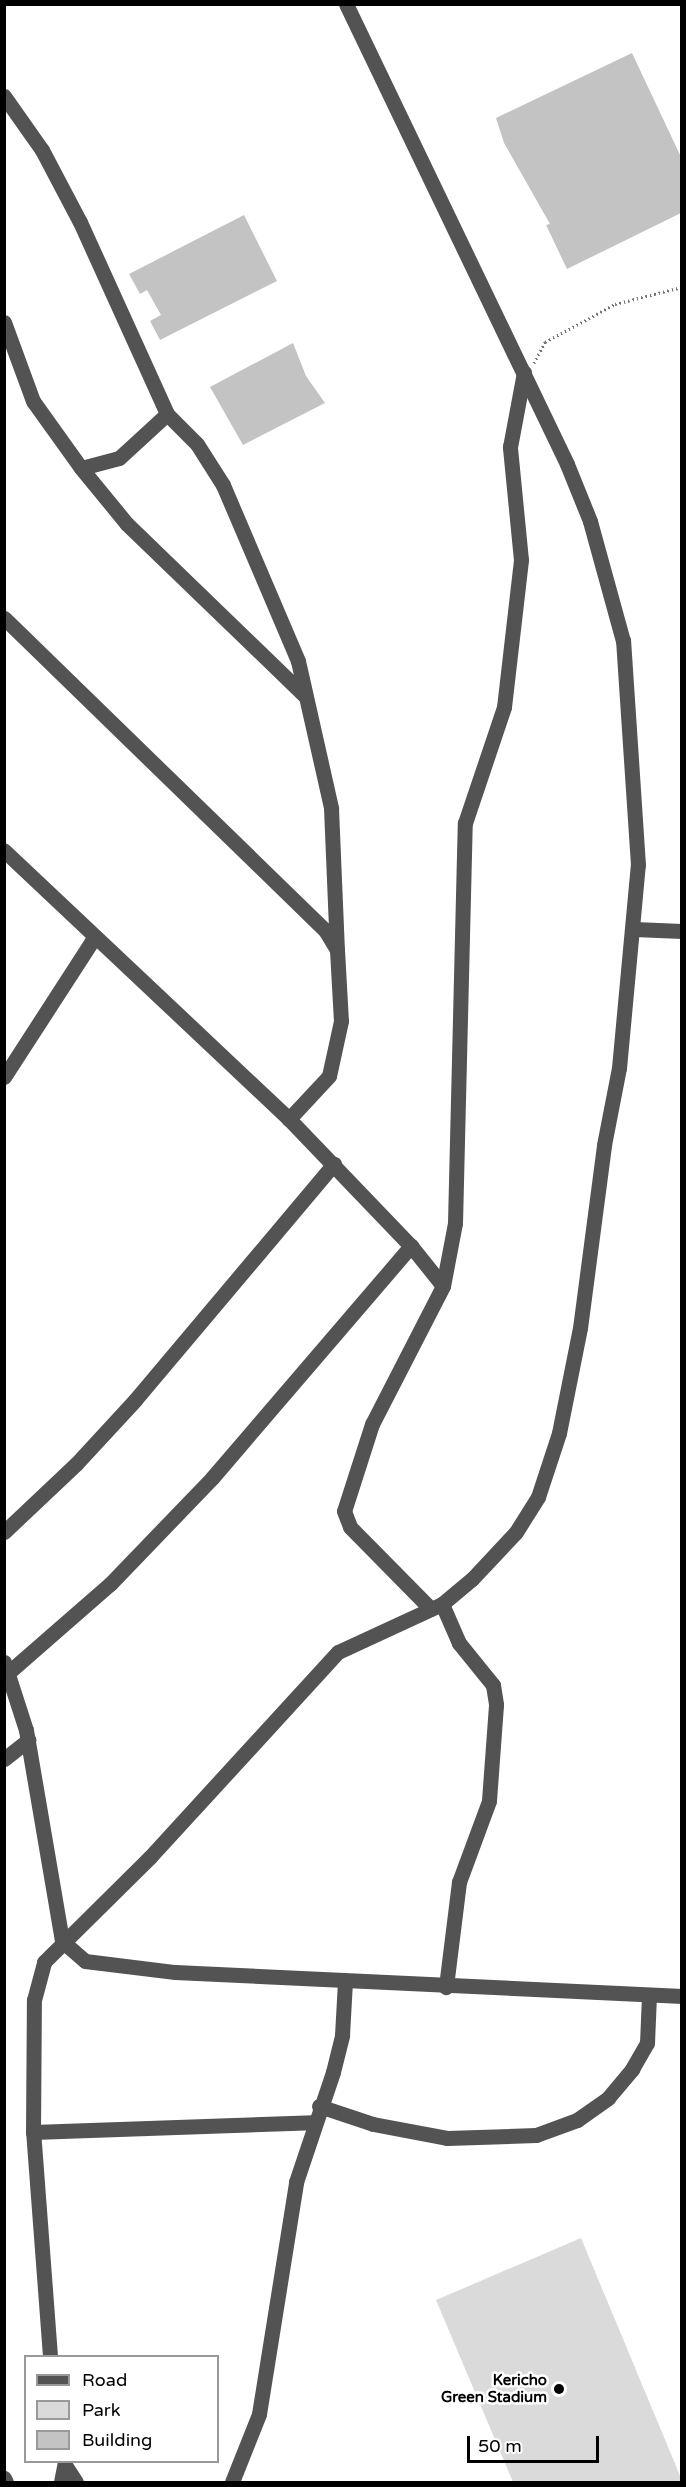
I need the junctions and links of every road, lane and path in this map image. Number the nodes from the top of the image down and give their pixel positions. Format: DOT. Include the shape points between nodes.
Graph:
graph roads {
  1 [pos="346,4"];
  2 [pos="4,96"];
  3 [pos="681,287"];
  4 [pos="4,322"];
  5 [pos="524,372"];
  6 [pos="167,414"];
  7 [pos="81,468"];
  8 [pos="4,618"];
  9 [pos="306,696"];
  10 [pos="4,850"];
  11 [pos="634,929"];
  12 [pos="681,931"];
  13 [pos="94,938"];
  14 [pos="337,950"];
  15 [pos="4,1077"];
  16 [pos="289,1119"];
  17 [pos="334,1164"];
  18 [pos="411,1246"];
  19 [pos="443,1286"];
  20 [pos="4,1532"];
  21 [pos="437,1607"];
  22 [pos="7,1667"];
  23 [pos="28,1740"];
  24 [pos="4,1759"];
  25 [pos="62,1941"];
  26 [pos="345,1981"];
  27 [pos="446,1987"];
  28 [pos="649,1995"];
  29 [pos="681,1996"];
  30 [pos="319,2106"];
  31 [pos="313,2122"];
  32 [pos="33,2132"];
  33 [pos="50,2355"];
  34 [pos="65,2464"];
  35 [pos="4,2478"];
  36 [pos="6,2482"];
  37 [pos="61,2482"];
  38 [pos="76,2482"];
  39 [pos="232,2482"];
  1 -- 5 [label="street"];
  2 -- 6 [label="street" via="42,150 80,222"];
  3 -- 5 [label="path" via="640,294 556,334"];
  4 -- 7 [label="street" via="33,401"];
  5 -- 11 [label="street" via="590,521 622,641 637,816"];
  5 -- 19 [label="street" via="510,447 521,560 504,707 465,823 455,1223"];
  6 -- 7 [label="street" via="119,458"];
  6 -- 9 [label="street" via="197,444 223,485 286,629"];
  7 -- 9 [label="street" via="127,525"];
  8 -- 14 [label="street" via="306,909"];
  9 -- 14 [label="street" via="331,808"];
  10 -- 13 [label="street"];
  11 -- 12 [label="street"];
  11 -- 21 [label="street" via="619,1068 580,1328 550,1470 516,1532 472,1580"];
  13 -- 15 [label="street"];
  13 -- 16 [label="street"];
  14 -- 16 [label="street" via="341,1021 337,1055 318,1091"];
  16 -- 17 [label="street"];
  17 -- 18 [label="street"];
  17 -- 20 [label="street" via="135,1400 76,1464"];
  18 -- 19 [label="street"];
  18 -- 22 [label="street" via="212,1478 110,1584"];
  19 -- 21 [label="street" via="372,1424 344,1511 350,1527"];
  21 -- 25 [label="street" via="338,1652 150,1857"];
  21 -- 27 [label="street" via="459,1643 493,1685 496,1705 489,1801 459,1882"];
  22 -- 23 [label="street"];
  23 -- 24 [label="street"];
  23 -- 25 [label="street"];
  25 -- 26 [label="street" via="73,1955 106,1967"];
  25 -- 32 [label="street" via="37,1979"];
  26 -- 27 [label="street"];
  26 -- 30 [label="street" via="342,2034"];
  27 -- 28 [label="street"];
  28 -- 29 [label="street"];
  28 -- 30 [label="street" via="647,2043 633,2069 608,2098 577,2120 536,2135 447,2138 373,2124"];
  30 -- 31 [label="street"];
  31 -- 32 [label="street"];
  31 -- 39 [label="street" via="296,2182 259,2414"];
  32 -- 33 [label="street"];
  34 -- 37 [label="street"];
  34 -- 38 [label="street"];
  35 -- 36 [label="street"];
}
